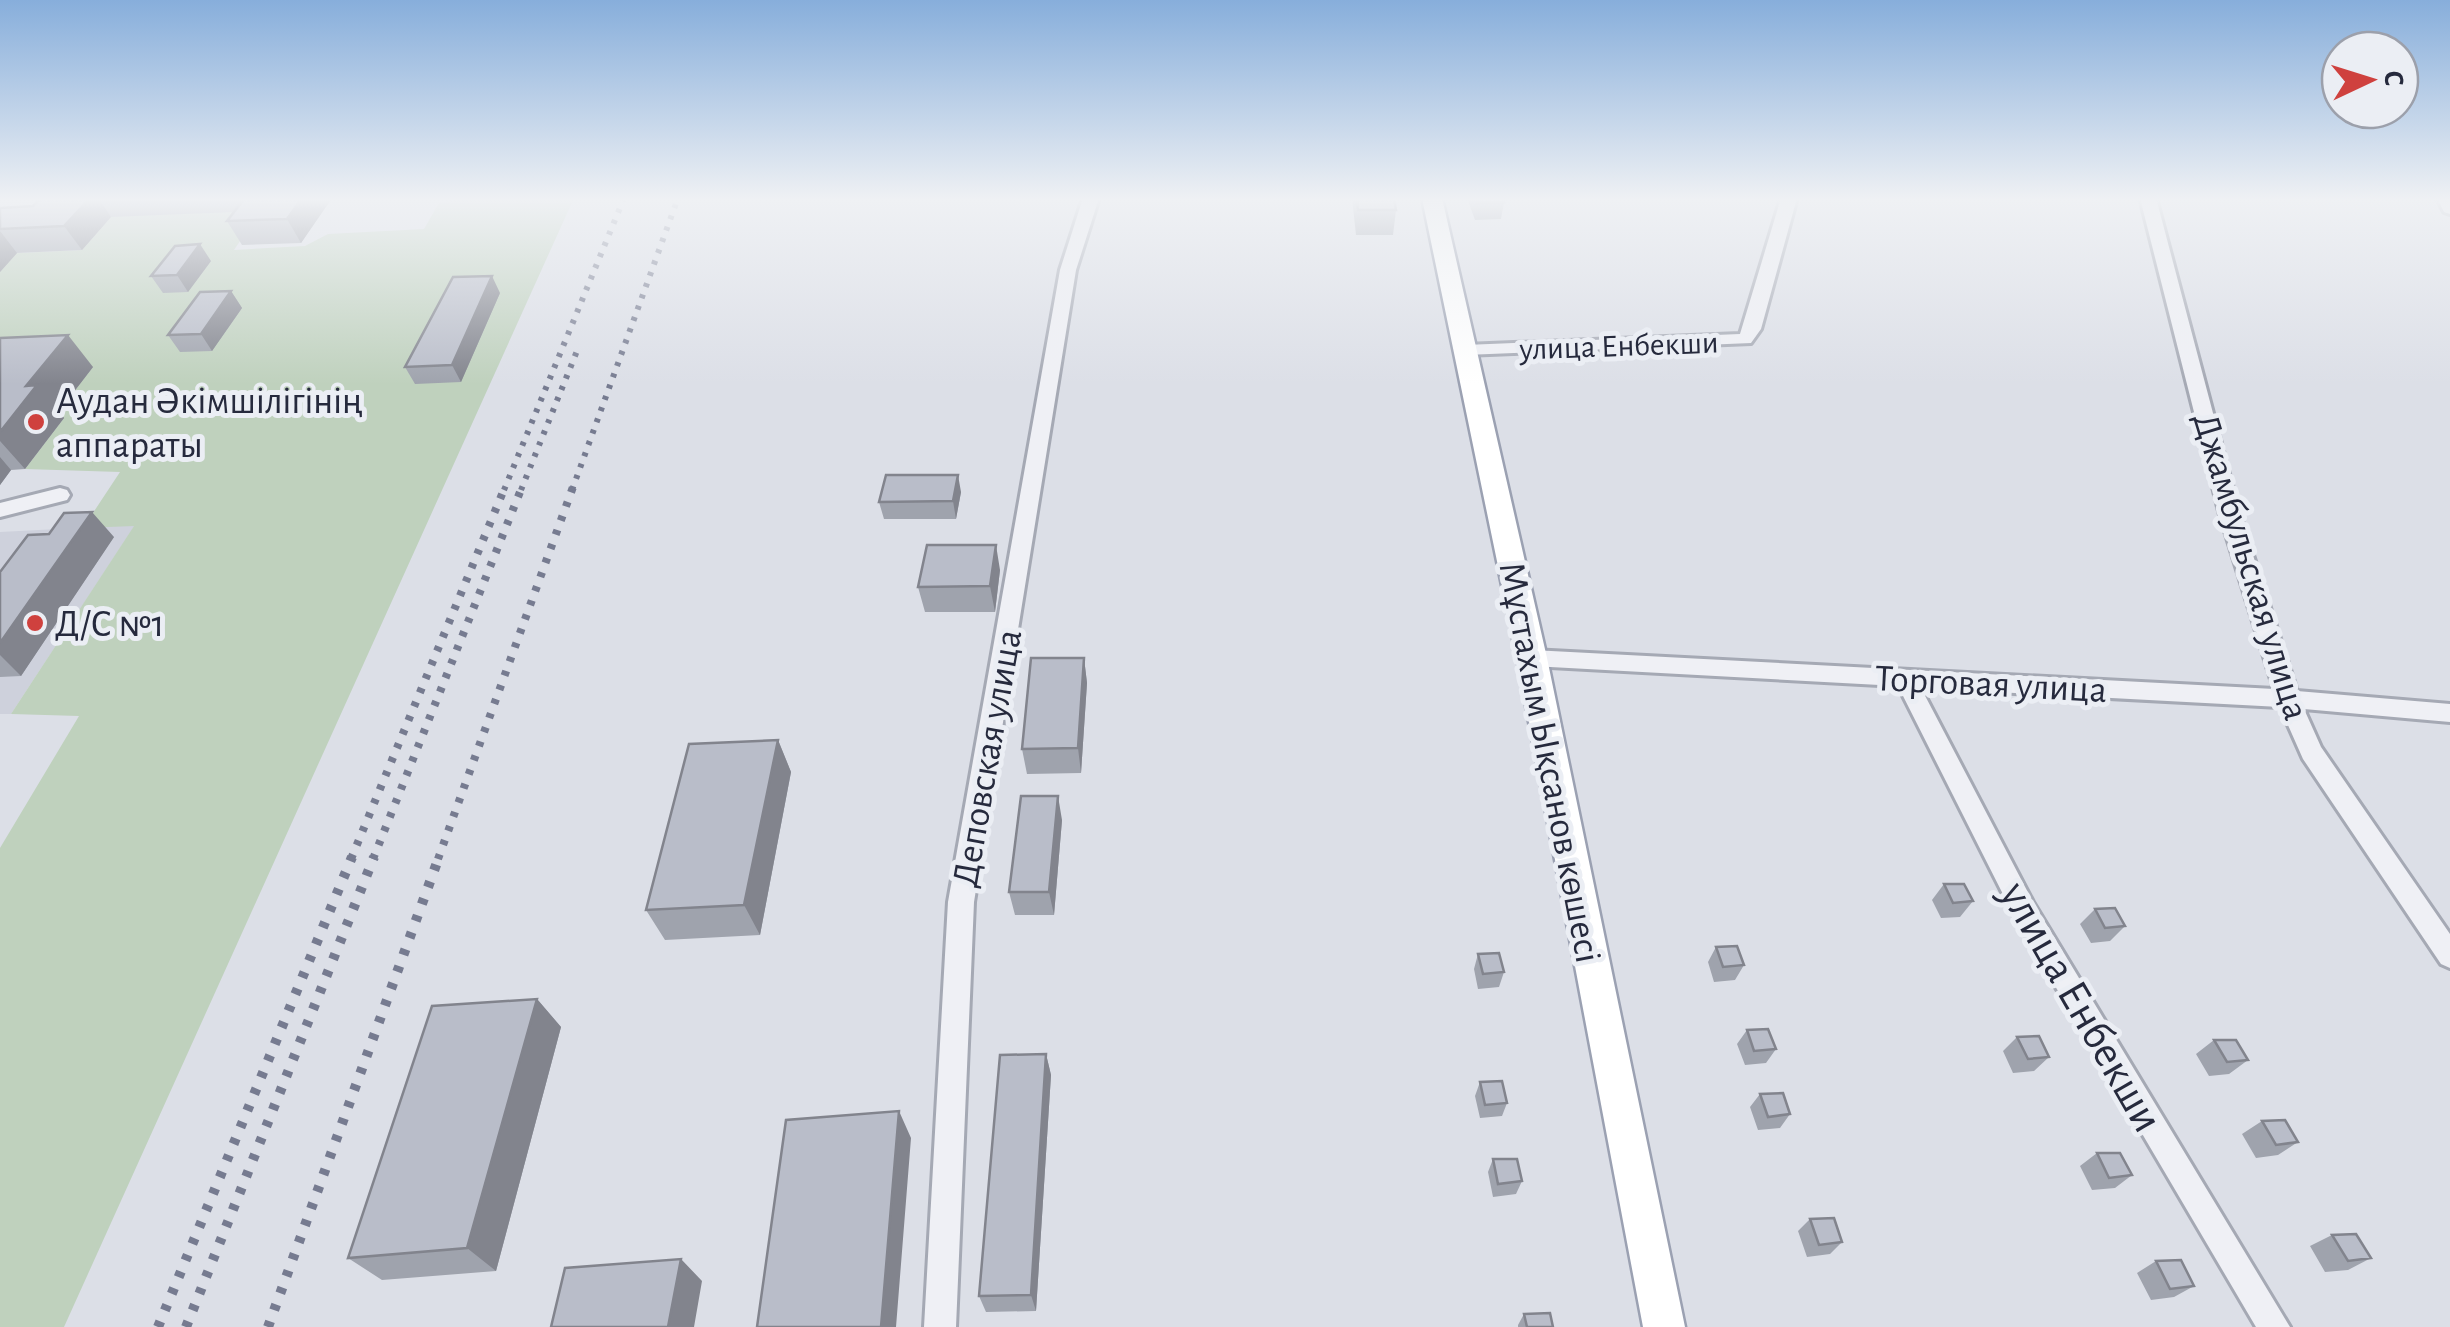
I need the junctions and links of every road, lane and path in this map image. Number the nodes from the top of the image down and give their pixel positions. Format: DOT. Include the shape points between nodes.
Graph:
graph roads {
  1 [pos="1071,260"];
  2 [pos="1445,260"];
  3 [pos="1771,260"];
  4 [pos="2164,260"];
  5 [pos="1465,350"];
  6 [pos="60,496"];
  7 [pos="0,510"];
  8 [pos="1532,658"];
  9 [pos="1905,678"];
  10 [pos="2288,699"];
  11 [pos="2450,713"];
  12 [pos="2450,956"];
  13 [pos="940,1327"];
  14 [pos="1664,1327"];
  15 [pos="2274,1327"];
  1 -- 13 [label="street, Деповская улица" via="961,902"];
  2 -- 5 [label="main road, Мұстахым Ықсанов көшесі"];
  3 -- 5 [label="street, улица Енбекши" via="1745,339"];
  4 -- 10 [label="street, Джамбульская улица" via="2230,515"];
  5 -- 8 [label="main road, Мұстахым Ықсанов көшесі"];
  6 -- 7 [label="street"];
  8 -- 9 [label="street, Торговая улица"];
  8 -- 14 [label="main road, Мұстахым Ықсанов көшесі"];
  9 -- 10 [label="street, Торговая улица"];
  9 -- 15 [label="street, улица Енбекши" via="2024,910"];
  10 -- 11 [label="street, Торговая улица"];
  10 -- 12 [label="street, Джамбульская улица" via="2311,752"];
}
